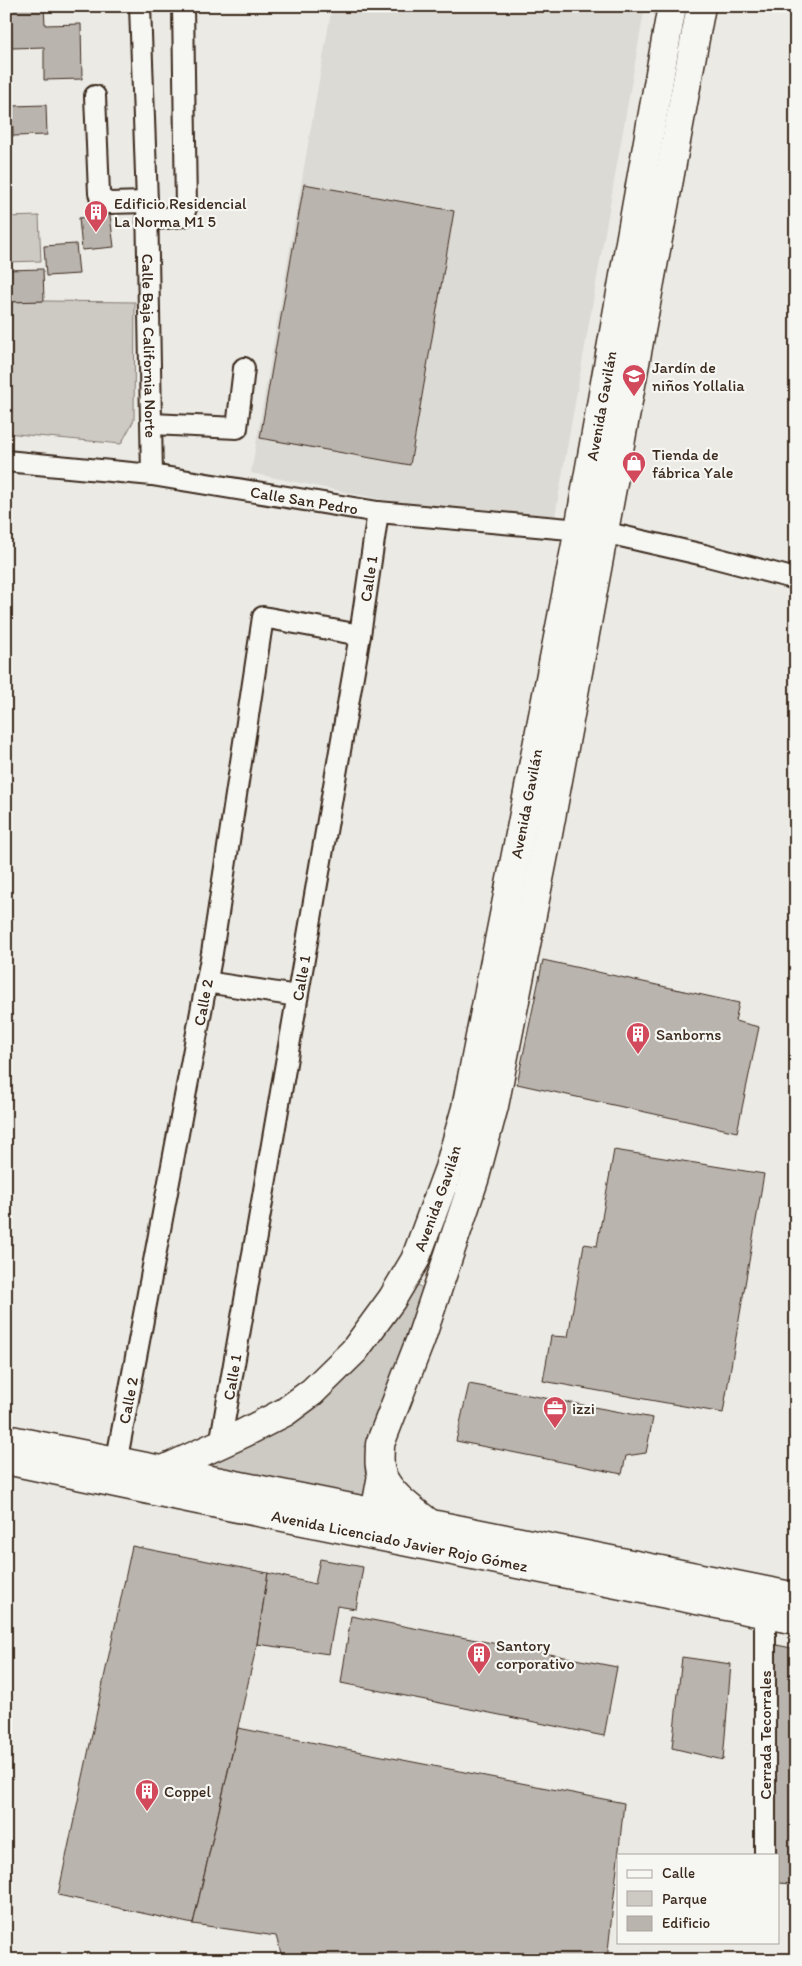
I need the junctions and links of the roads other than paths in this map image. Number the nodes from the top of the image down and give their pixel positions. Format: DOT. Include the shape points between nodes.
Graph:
graph roads {
  1 [pos="140,6"];
  2 [pos="183,6"];
  3 [pos="672,6"];
  4 [pos="701,6"];
  5 [pos="95,96"];
  6 [pos="147,211"];
  7 [pos="244,368"];
  8 [pos="152,424"];
  9 [pos="6,461"];
  10 [pos="152,476"];
  11 [pos="378,512"];
  12 [pos="591,531"];
  13 [pos="796,579"];
  14 [pos="360,635"];
  15 [pos="206,982"];
  16 [pos="297,996"];
  17 [pos="449,1168"];
  18 [pos="475,1177"];
  19 [pos="414,1260"];
  20 [pos="443,1271"];
  21 [pos="6,1439"];
  22 [pos="220,1445"];
  23 [pos="6,1460"];
  24 [pos="160,1471"];
  25 [pos="114,1472"];
  26 [pos="382,1475"];
  27 [pos="195,1489"];
  28 [pos="373,1523"];
  29 [pos="429,1523"];
  30 [pos="796,1596"];
  31 [pos="766,1614"];
  32 [pos="796,1620"];
  33 [pos="765,1854"];
  1 -- 6 [label="street, Calle Baja California Norte"];
  2 -- 6 [label="street" via="186,208 183,216"];
  3 -- 12 [label="main road, Avenida Gavilán"];
  4 -- 12 [label="main road, Avenida Gavilán"];
  5 -- 6 [label="street" via="99,192 102,199"];
  6 -- 8 [label="street, Calle Baja California Norte"];
  7 -- 8 [label="street" via="237,428"];
  8 -- 10 [label="street, Calle Baja California Norte"];
  9 -- 10 [label="street, Calle San Pedro"];
  10 -- 11 [label="street, Calle San Pedro"];
  11 -- 12 [label="street, Calle San Pedro"];
  11 -- 14 [label="street, Calle 1"];
  12 -- 13 [label="street, Calle San Pedro"];
  12 -- 17 [label="main road, Avenida Gavilán" via="466,1108"];
  12 -- 18 [label="main road, Avenida Gavilán" via="510,1026"];
  14 -- 15 [label="street, Calle 2" via="263,617"];
  14 -- 16 [label="street, Calle 1"];
  15 -- 16 [label="street"];
  15 -- 25 [label="street, Calle 2"];
  16 -- 22 [label="street, Calle 1"];
  17 -- 18 [label="main road"];
  17 -- 19 [label="main road, Avenida Gavilán"];
  18 -- 20 [label="main road, Avenida Gavilán"];
  19 -- 20 [label="main road"];
  19 -- 22 [label="main road, Avenida Gavilán" via="392,1299 354,1351 319,1386 286,1412"];
  20 -- 26 [label="main road, Avenida Gavilán" via="380,1444"];
  21 -- 25 [label="main road, Avenida Licenciado Javier Rojo Gómez"];
  22 -- 24 [label="main road, Avenida Gavilán"];
  23 -- 25 [label="main road, Avenida Licenciado Javier Rojo Gómez"];
  24 -- 25 [label="main road, Avenida Licenciado Javier Rojo Gómez"];
  24 -- 27 [label="main road, Avenida Licenciado Javier Rojo Gómez"];
  25 -- 27 [label="main road, Avenida Licenciado Javier Rojo Gómez"];
  26 -- 28 [label="main road"];
  26 -- 29 [label="main road" via="397,1495"];
  27 -- 28 [label="main road, Avenida Licenciado Javier Rojo Gómez"];
  28 -- 29 [label="main road, Avenida Licenciado Javier Rojo Gómez"];
  28 -- 31 [label="main road, Avenida Licenciado Javier Rojo Gómez"];
  29 -- 30 [label="main road, Avenida Licenciado Javier Rojo Gómez"];
  31 -- 32 [label="main road, Avenida Licenciado Javier Rojo Gómez"];
  31 -- 33 [label="street, Cerrada Tecorrales"];
}
